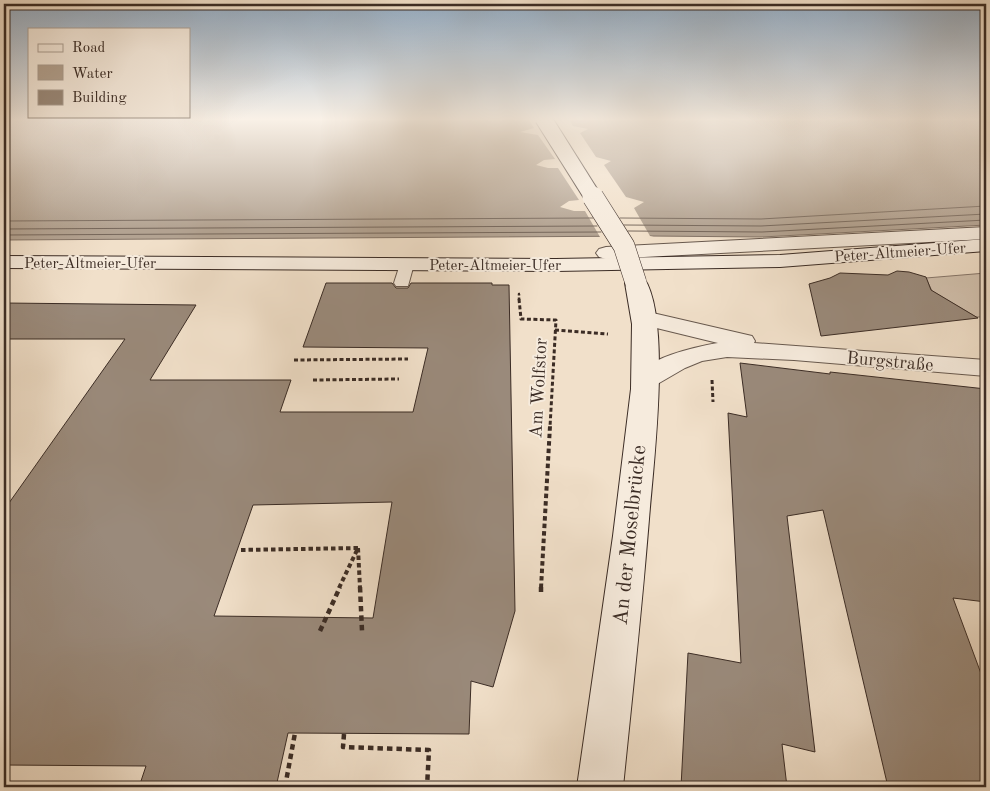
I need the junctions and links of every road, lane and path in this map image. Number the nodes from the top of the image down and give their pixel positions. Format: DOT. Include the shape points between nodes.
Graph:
graph roads {
  1 [pos="566,155"];
  2 [pos="986,233"];
  3 [pos="986,245"];
  4 [pos="606,253"];
  5 [pos="4,262"];
  6 [pos="529,294"];
  7 [pos="644,318"];
  8 [pos="555,330"];
  9 [pos="608,334"];
  10 [pos="794,352"];
  11 [pos="408,358"];
  12 [pos="294,360"];
  13 [pos="986,368"];
  14 [pos="312,380"];
  15 [pos="399,380"];
  16 [pos="645,380"];
  17 [pos="712,380"];
  18 [pos="713,402"];
  19 [pos="358,548"];
  20 [pos="241,550"];
  21 [pos="541,592"];
  22 [pos="362,631"];
  23 [pos="320,632"];
  24 [pos="295,733"];
  25 [pos="344,734"];
  26 [pos="285,787"];
  27 [pos="427,787"];
  28 [pos="600,787"];
  1 -- 7 [label="street, An der Moselbrücke, bridge" via="624,246"];
  2 -- 4 [label="street, Peter-Altmeier-Ufer"];
  3 -- 5 [label="street, Peter-Altmeier-Ufer" via="780,261 556,265 404,274"];
  6 -- 8 [label="path, Am Wolfstor" via="519,294 521,319 556,320"];
  7 -- 10 [label="street, Burgstraße"];
  7 -- 16 [label="street, An der Moselbrücke"];
  8 -- 9 [label="path"];
  8 -- 21 [label="path, Am Wolfstor"];
  10 -- 13 [label="street, Burgstraße"];
  10 -- 16 [label="street, Burgstraße" via="727,349 704,352 676,362"];
  11 -- 12 [label="path"];
  14 -- 15 [label="path"];
  16 -- 28 [label="street, An der Moselbrücke"];
  17 -- 18 [label="path"];
  19 -- 20 [label="path"];
  19 -- 22 [label="path"];
  19 -- 23 [label="path"];
  24 -- 26 [label="path"];
  25 -- 27 [label="path" via="343,748 429,750"];
}
